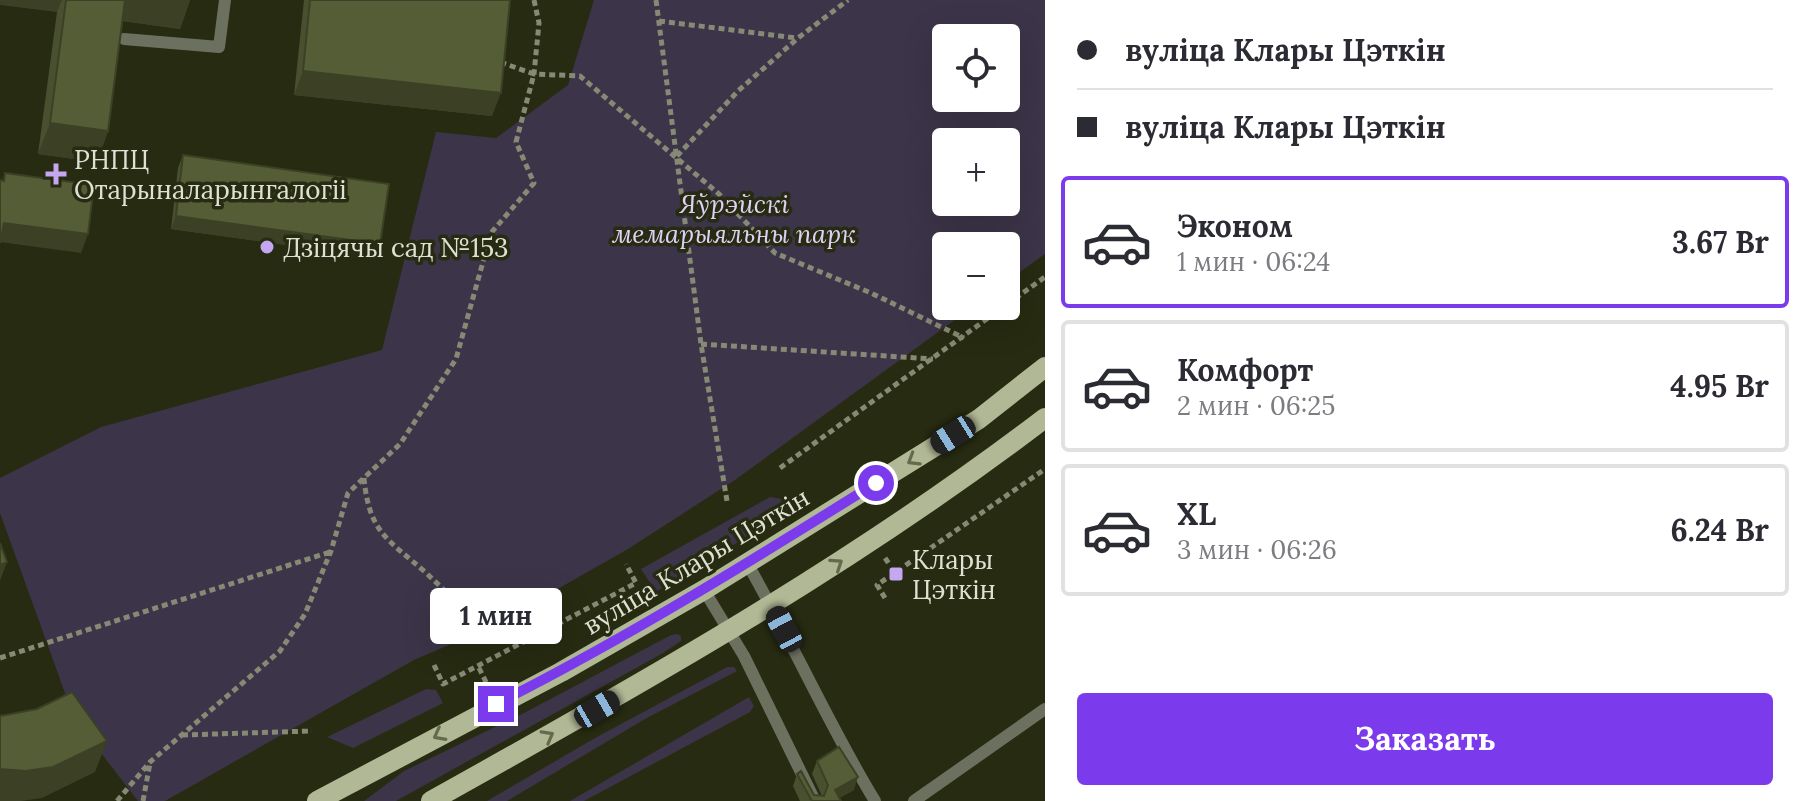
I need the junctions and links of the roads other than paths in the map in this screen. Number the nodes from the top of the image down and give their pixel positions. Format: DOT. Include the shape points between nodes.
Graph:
graph roads {
  1 [pos="225,0"];
  2 [pos="124,39"];
  3 [pos="1045,367"];
  4 [pos="1045,418"];
  5 [pos="747,563"];
  6 [pos="704,590"];
  7 [pos="772,606"];
  8 [pos="728,632"];
  9 [pos="1045,709"];
  10 [pos="317,801"];
  11 [pos="431,801"];
  12 [pos="815,801"];
  13 [pos="875,801"];
  14 [pos="914,801"];
  1 -- 2 [label="lane" via="219,47"];
  3 -- 5 [label="main road, вуліца Клары Цэткін, one-way" via="979,419"];
  7 -- 4 [label="main road, one-way"];
  5 -- 6 [label="main road, вуліца Клары Цэткін"];
  5 -- 7 [label="lane"];
  6 -- 8 [label="lane"];
  6 -- 10 [label="main road, вуліца Клары Цэткін, one-way"];
  7 -- 8 [label="main road"];
  7 -- 13 [label="lane"];
  11 -- 8 [label="main road, one-way"];
  8 -- 12 [label="lane"];
  9 -- 14 [label="lane"];
}
